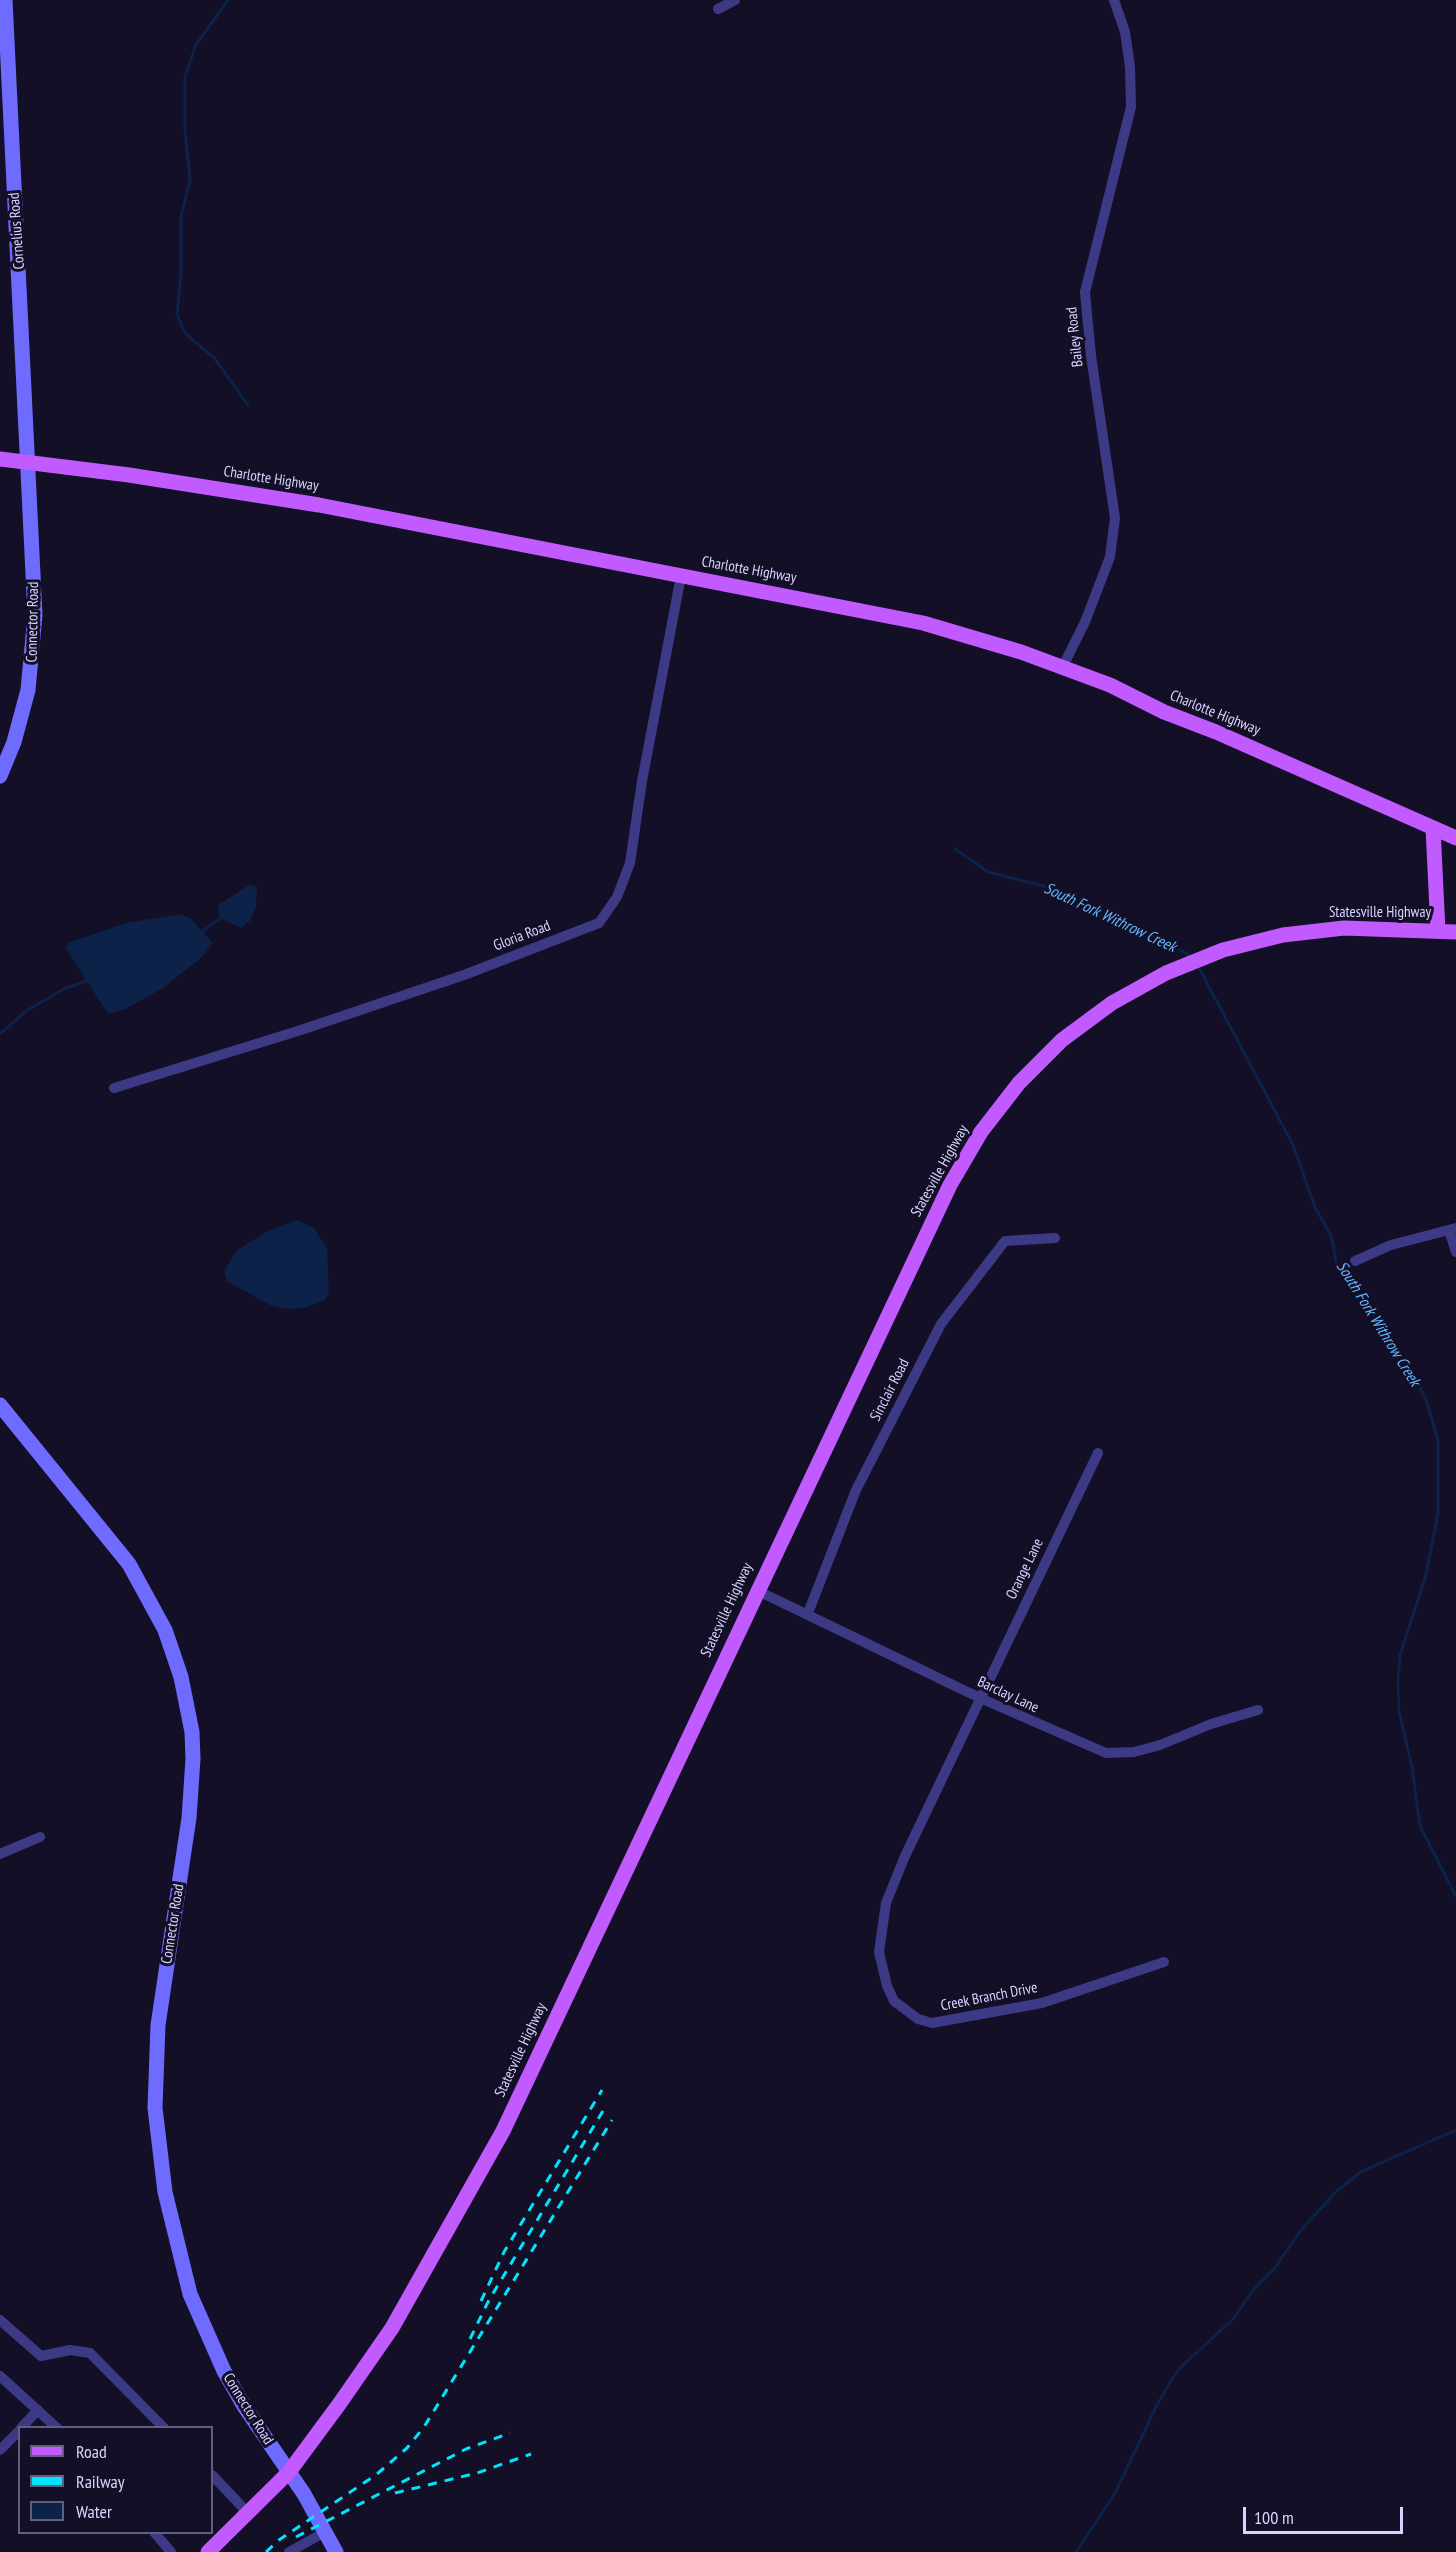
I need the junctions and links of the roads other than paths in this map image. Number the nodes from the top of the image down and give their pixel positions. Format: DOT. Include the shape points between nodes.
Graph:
graph roads {
  1 [pos="5,0"];
  2 [pos="735,0"];
  3 [pos="1114,0"];
  4 [pos="718,9"];
  5 [pos="0,459"];
  6 [pos="29,462"];
  7 [pos="681,576"];
  8 [pos="1063,666"];
  9 [pos="0,776"];
  10 [pos="1433,828"];
  11 [pos="1456,838"];
  12 [pos="1438,931"];
  13 [pos="1456,932"];
  14 [pos="114,1088"];
  15 [pos="1453,1229"];
  16 [pos="1055,1239"];
  17 [pos="1456,1252"];
  18 [pos="1355,1261"];
  19 [pos="0,1405"];
  20 [pos="1098,1454"];
  21 [pos="756,1590"];
  22 [pos="808,1614"];
  23 [pos="980,1698"];
  24 [pos="1258,1710"];
  25 [pos="40,1838"];
  26 [pos="0,1854"];
  27 [pos="1164,1962"];
  28 [pos="0,2320"];
  29 [pos="0,2376"];
  30 [pos="38,2410"];
  31 [pos="22,2426"];
  32 [pos="56,2426"];
  33 [pos="163,2426"];
  34 [pos="18,2430"];
  35 [pos="0,2450"];
  36 [pos="289,2472"];
  37 [pos="213,2476"];
  38 [pos="248,2512"];
  39 [pos="325,2532"];
  40 [pos="156,2534"];
  41 [pos="171,2552"];
  42 [pos="208,2552"];
  43 [pos="289,2552"];
  44 [pos="336,2552"];
  1 -- 6 [label="street, Cornelius Road"];
  2 -- 4 [label="street"];
  3 -- 8 [label="street, Bailey Road" via="1125,32 1131,107 1085,292 1090,356 1114,518 1110,557"];
  5 -- 6 [label="main road, Charlotte Highway"];
  6 -- 7 [label="main road, Charlotte Highway" via="319,505"];
  6 -- 9 [label="street, Connector Road" via="35,615 32,666 23,713"];
  7 -- 8 [label="main road, Charlotte Highway" via="903,618"];
  7 -- 14 [label="street, Gloria Road" via="630,863 617,897 599,923 464,975"];
  8 -- 10 [label="main road, Charlotte Highway"];
  10 -- 11 [label="main road, Charlotte Highway"];
  10 -- 12 [label="main road"];
  12 -- 13 [label="main road, Statesville Highway"];
  12 -- 21 [label="main road, Statesville Highway" via="1344,928 1282,935 1223,950 1166,973 1112,1003 1062,1040 981,1132 950,1185"];
  15 -- 17 [label="street"];
  15 -- 18 [label="street" via="1391,1245"];
  16 -- 22 [label="street, Sinclair Road" via="1005,1241 941,1324 856,1490"];
  19 -- 36 [label="street, Connector Road" via="129,1564 165,1630 181,1677 192,1732 192,1791 158,2025 155,2108 159,2153 180,2260 204,2329 244,2406"];
  20 -- 23 [label="street, Orange Lane"];
  21 -- 22 [label="street, Barclay Lane"];
  21 -- 36 [label="main road, Statesville Highway" via="503,2131 392,2328"];
  22 -- 23 [label="street, Barclay Lane"];
  23 -- 24 [label="street, Barclay Lane" via="1106,1754 1160,1745"];
  23 -- 27 [label="street, Creek Branch Drive" via="886,1903 879,1952 894,2001 918,2019 948,2022 1042,2003"];
  25 -- 26 [label="street"];
  28 -- 33 [label="street" via="41,2356 70,2350 90,2353"];
  29 -- 30 [label="street"];
  30 -- 31 [label="street"];
  30 -- 32 [label="street"];
  34 -- 35 [label="street"];
  36 -- 38 [label="main road, Statesville Highway"];
  36 -- 39 [label="street, Connector Road"];
  37 -- 38 [label="street"];
  38 -- 42 [label="main road, Statesville Highway"];
  39 -- 43 [label="street"];
  39 -- 44 [label="street, Connector Road"];
  40 -- 41 [label="street"];
}
